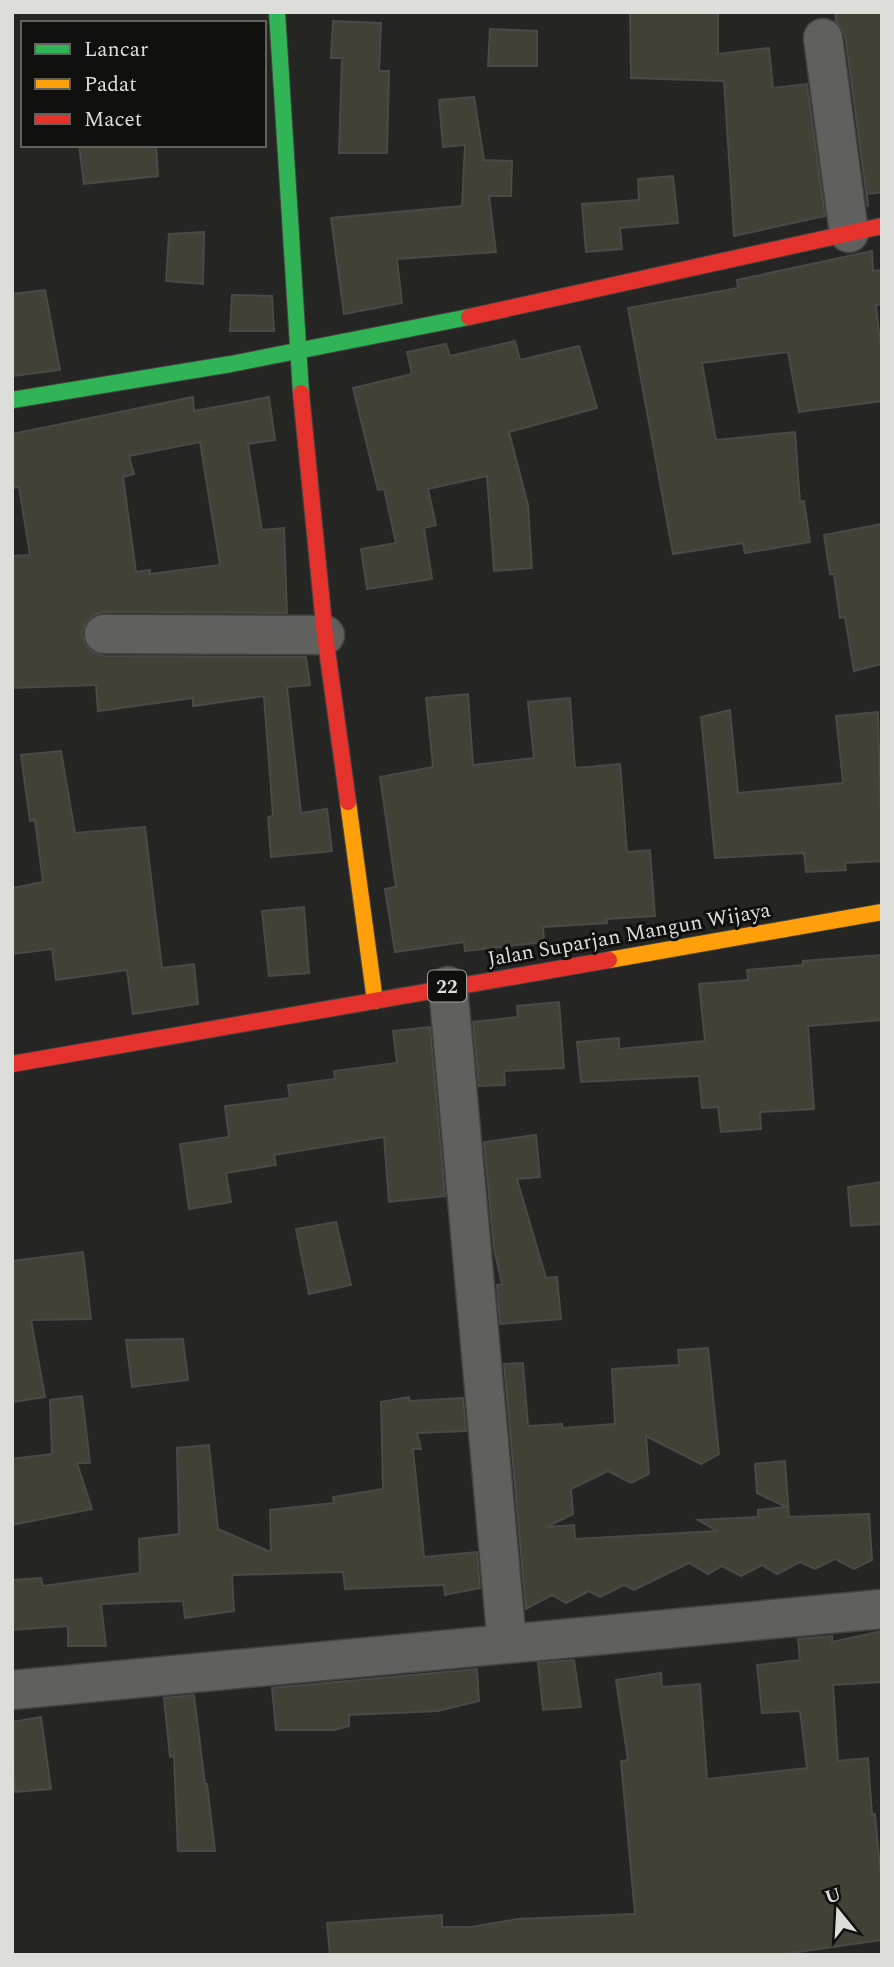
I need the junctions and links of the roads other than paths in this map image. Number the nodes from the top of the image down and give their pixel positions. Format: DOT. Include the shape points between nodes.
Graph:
graph roads {
  1 [pos="277,12"];
  2 [pos="823,38"];
  3 [pos="865,230"];
  4 [pos="297,352"];
  5 [pos="12,400"];
  6 [pos="104,634"];
  7 [pos="325,635"];
  8 [pos="882,912"];
  9 [pos="448,986"];
  10 [pos="375,1001"];
  11 [pos="12,1064"];
  12 [pos="882,1609"];
  13 [pos="507,1644"];
  14 [pos="12,1690"];
  1 -- 4 [label="main road"];
  2 -- 3 [label="street"];
  3 -- 4 [label="main road"];
  4 -- 5 [label="main road"];
  4 -- 7 [label="main road"];
  6 -- 7 [label="street"];
  7 -- 10 [label="main road"];
  8 -- 9 [label="main road, Jalan Suparjan Mangun Wijaya / 22"];
  9 -- 10 [label="main road, Jalan Suparjan Mangun Wijaya / 22"];
  9 -- 13 [label="street"];
  10 -- 11 [label="main road, Jalan Suparjan Mangun Wijaya / 22"];
  12 -- 13 [label="street"];
  13 -- 14 [label="street"];
}
